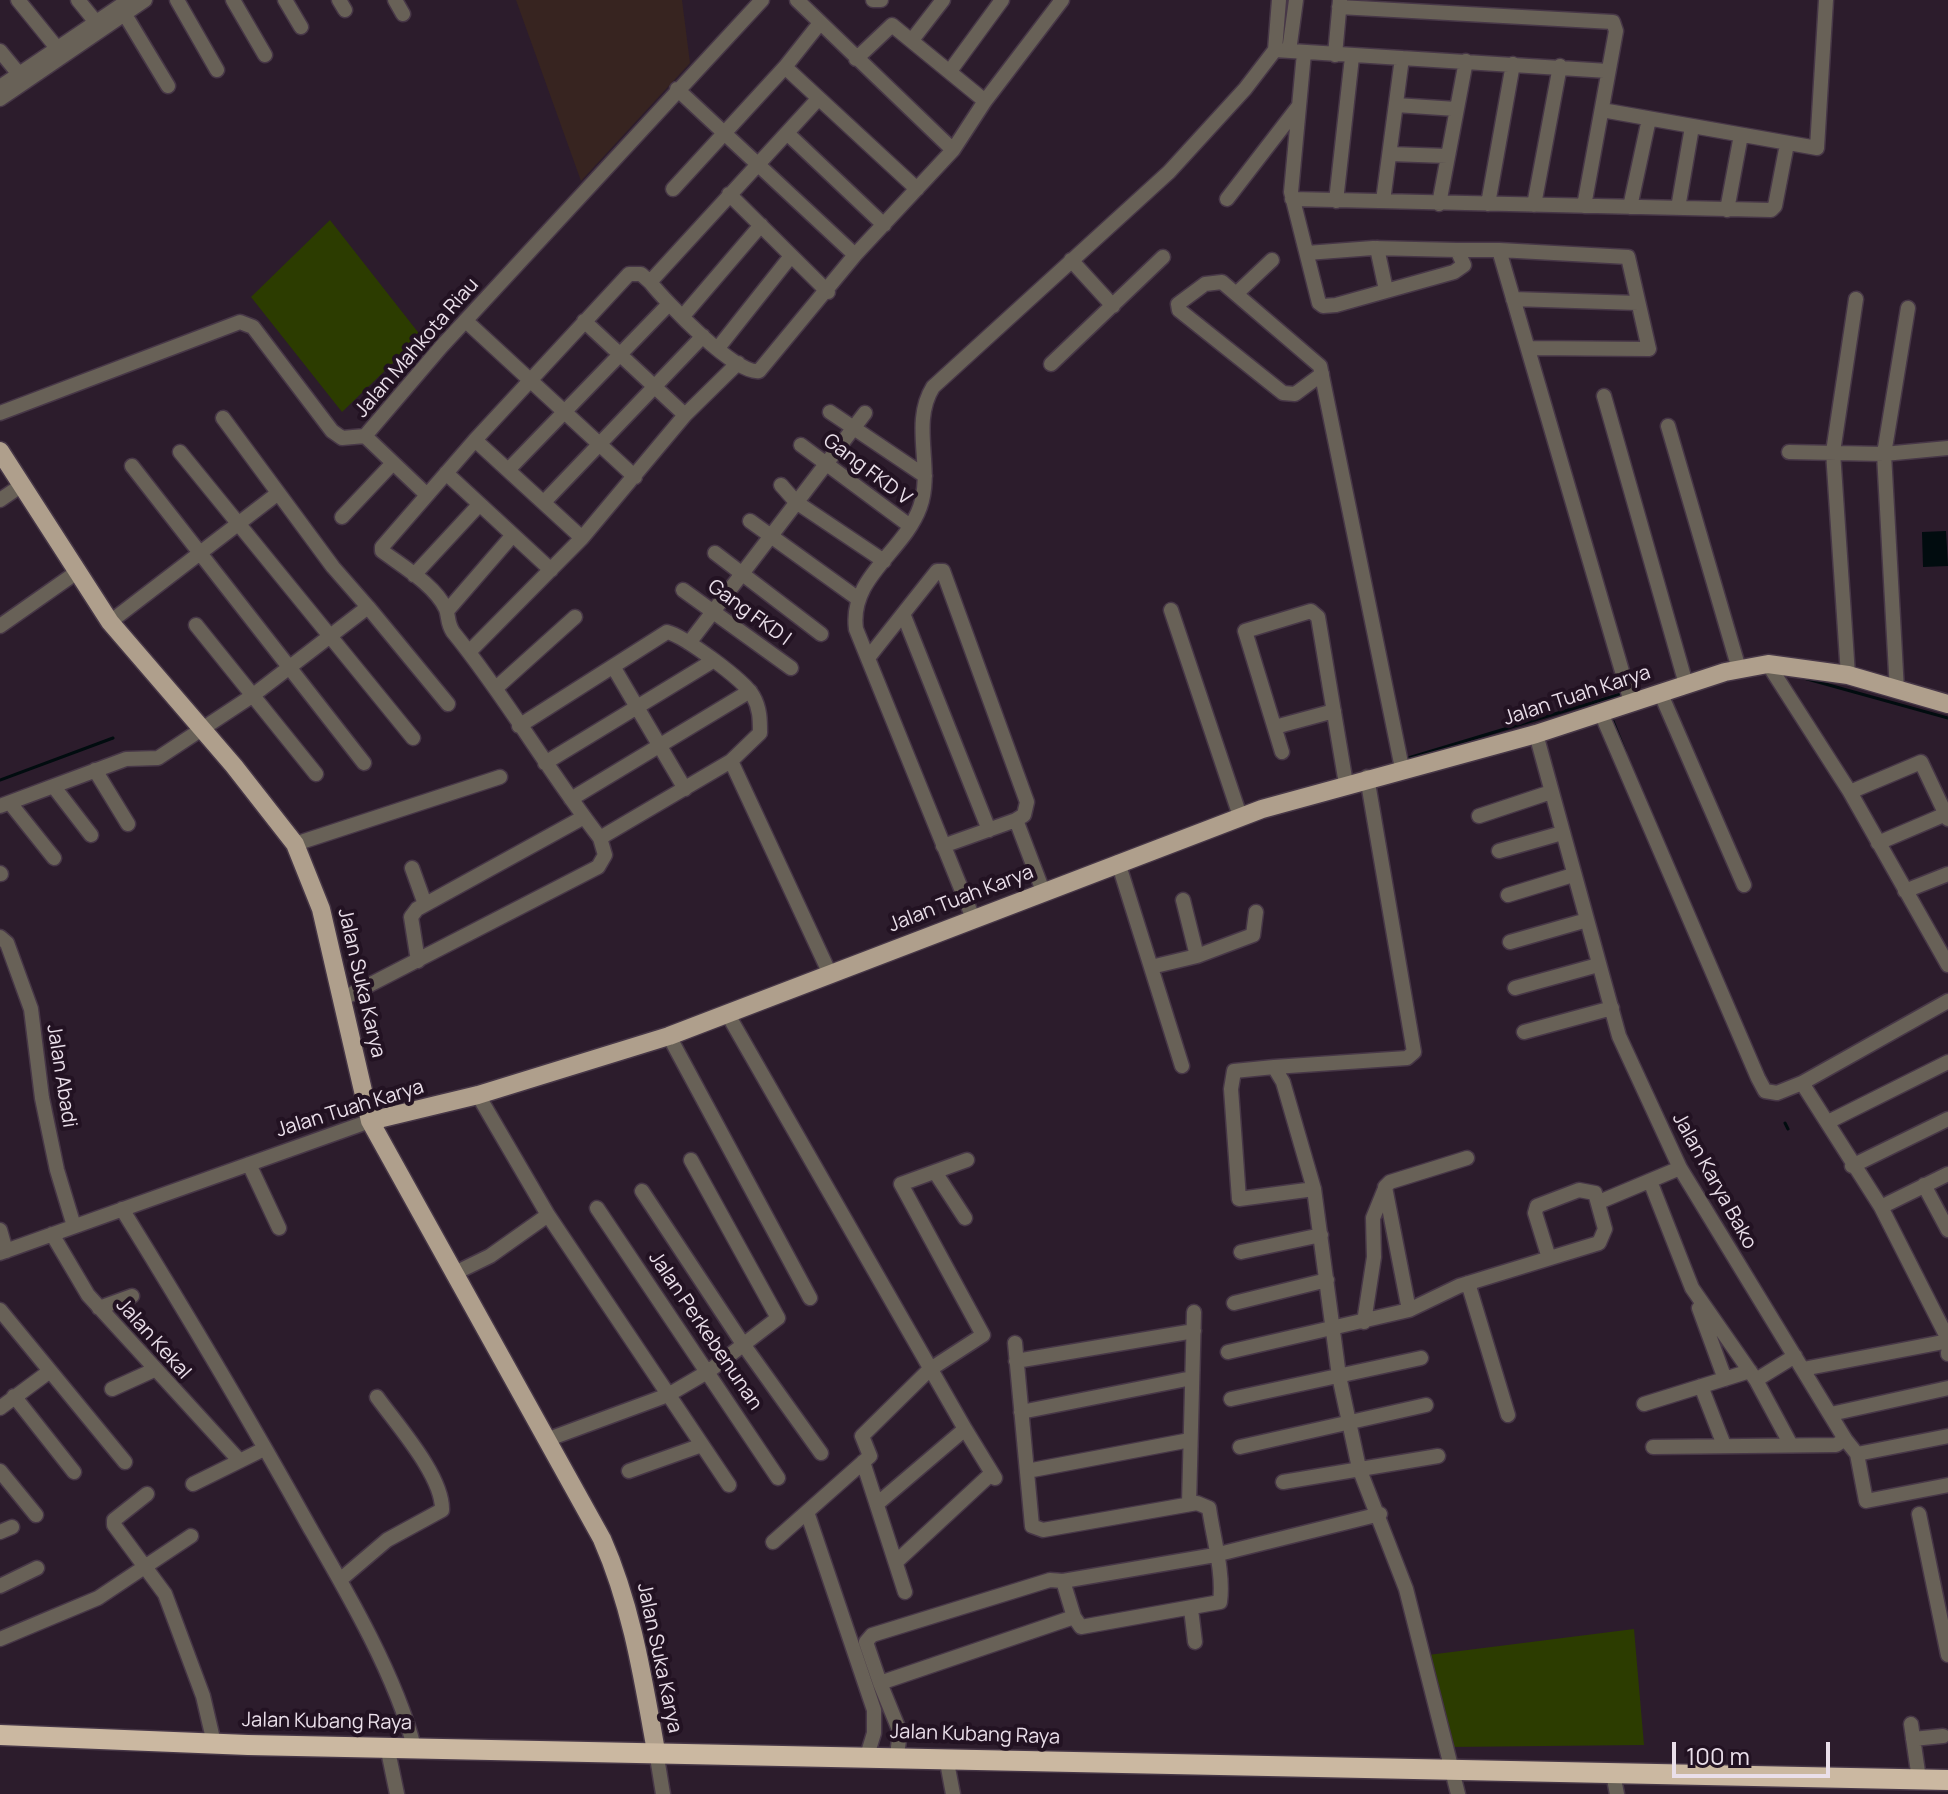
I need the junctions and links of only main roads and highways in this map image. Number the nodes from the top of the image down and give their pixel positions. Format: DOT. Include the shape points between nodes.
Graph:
graph roads {
  1 [pos="0,451"];
  2 [pos="1948,704"];
  3 [pos="370,1121"];
  4 [pos="0,1735"];
  5 [pos="656,1751"];
  6 [pos="1948,1780"];
  7 [pos="1615,1784"];
  8 [pos="1800,1785"];
  1 -- 3 [label="main road, Jalan Suka Karya" via="110,622 295,844 321,909"];
  2 -- 3 [label="main road, Jalan Tuah Karya" via="1848,675 1768,664 1739,669 1536,734 1240,816 669,1036 478,1095"];
  3 -- 5 [label="main road, Jalan Suka Karya" via="619,1577"];
  4 -- 5 [label="highway, Jalan Kubang Raya"];
  5 -- 7 [label="highway, Jalan Kubang Raya" via="1451,1770"];
  6 -- 8 [label="highway, Jalan Kubang Raya"];
  7 -- 8 [label="highway, Jalan Kubang Raya"];
}
